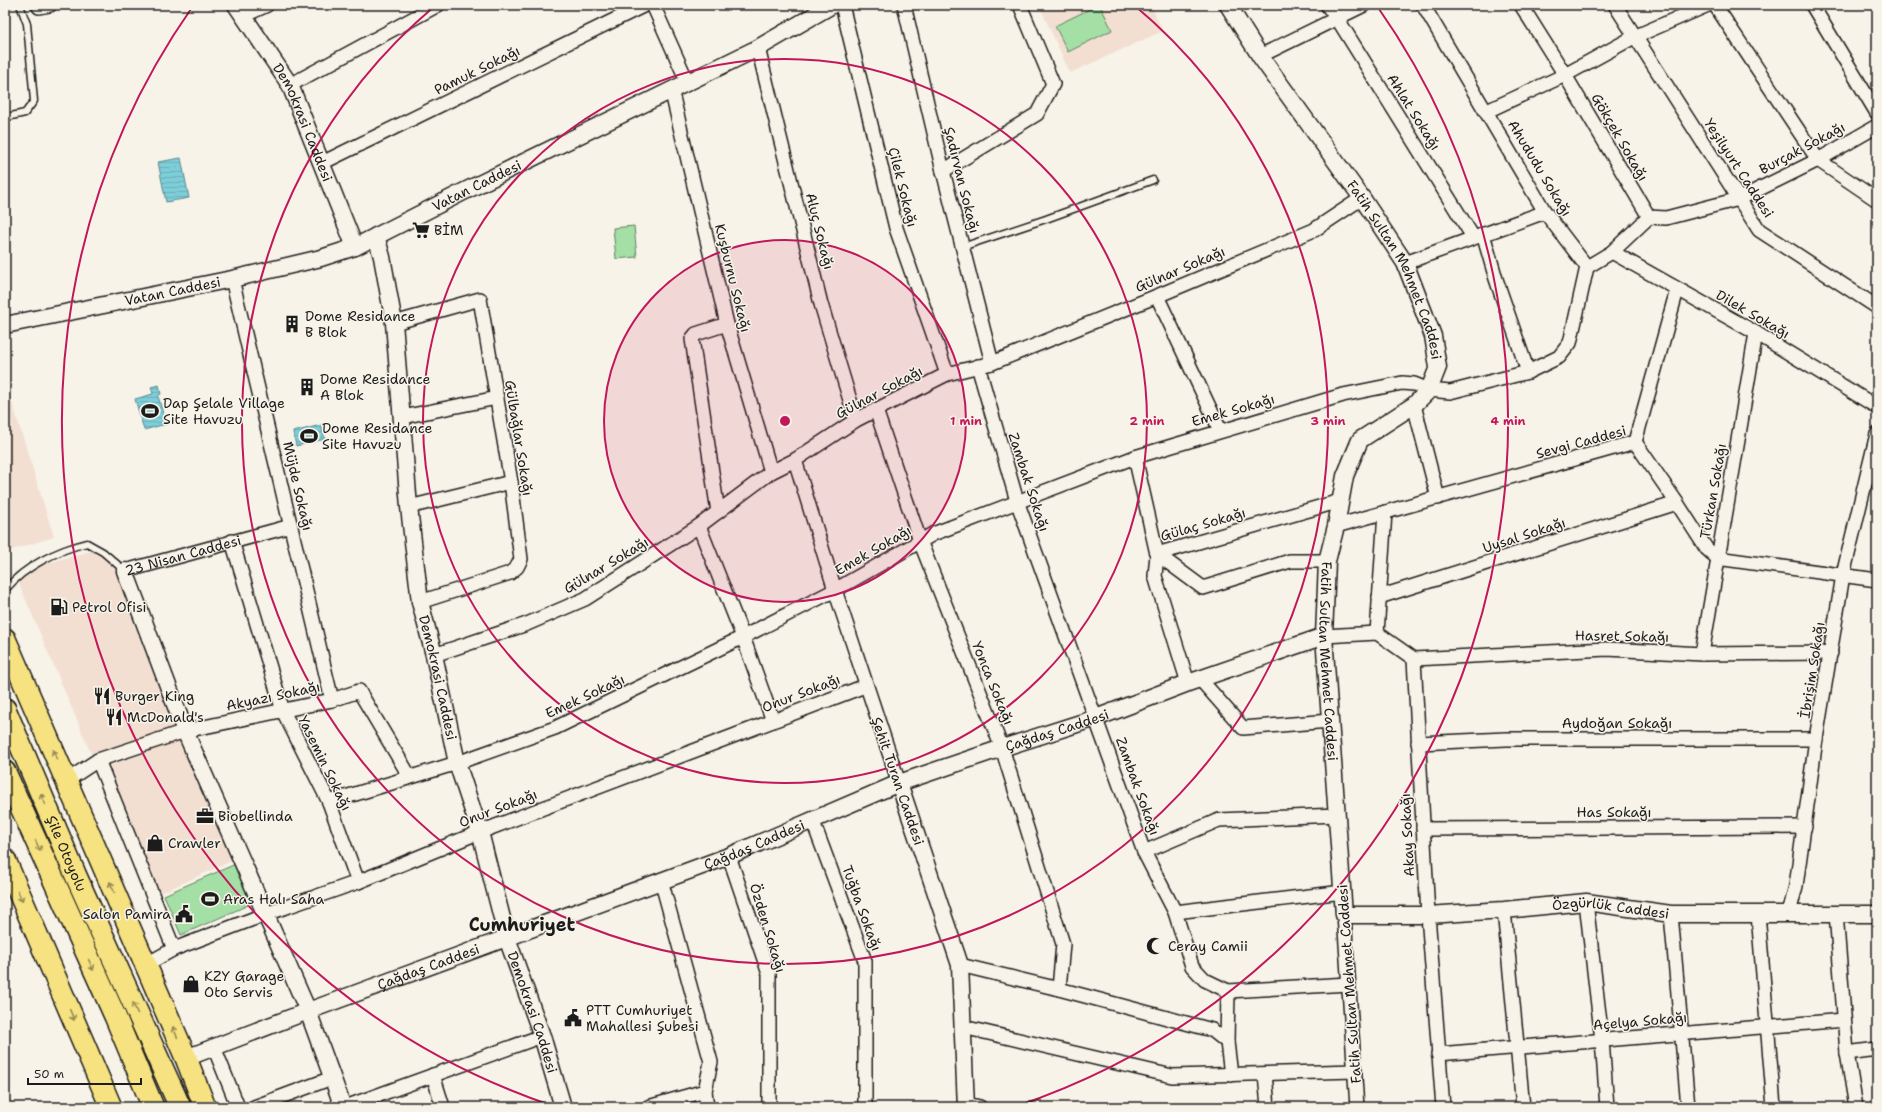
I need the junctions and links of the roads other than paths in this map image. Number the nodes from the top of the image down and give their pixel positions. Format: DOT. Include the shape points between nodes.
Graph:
graph roads {
  1 [pos="20,5"];
  2 [pos="267,5"];
  3 [pos="438,5"];
  4 [pos="645,5"];
  5 [pos="653,5"];
  6 [pos="832,5"];
  7 [pos="842,5"];
  8 [pos="904,5"];
  9 [pos="1020,5"];
  10 [pos="1228,5"];
  11 [pos="1327,5"];
  12 [pos="1364,5"];
  13 [pos="1423,5"];
  14 [pos="1522,5"];
  15 [pos="1615,5"];
  16 [pos="1708,5"];
  17 [pos="1715,5"];
  18 [pos="1812,5"];
  19 [pos="240,11"];
  20 [pos="1337,18"];
  21 [pos="1634,37"];
  22 [pos="758,48"];
  23 [pos="1260,56"];
  24 [pos="1565,75"];
  25 [pos="687,81"];
  26 [pos="290,85"];
  27 [pos="671,89"];
  28 [pos="1487,111"];
  29 [pos="1877,113"];
  30 [pos="7,117"];
  31 [pos="1877,126"];
  32 [pos="1818,160"];
  33 [pos="322,163"];
  34 [pos="943,171"];
  35 [pos="1153,180"];
  36 [pos="1362,198"];
  37 [pos="1740,199"];
  38 [pos="1877,200"];
  39 [pos="1545,212"];
  40 [pos="1649,217"];
  41 [pos="376,236"];
  42 [pos="1478,236"];
  43 [pos="355,247"];
  44 [pos="962,247"];
  45 [pos="1612,252"];
  46 [pos="1405,263"];
  47 [pos="1587,268"];
  48 [pos="232,279"];
  49 [pos="1676,290"];
  50 [pos="1157,296"];
  51 [pos="1877,307"];
  52 [pos="394,323"];
  53 [pos="727,324"];
  54 [pos="5,325"];
  55 [pos="1756,333"];
  56 [pos="992,363"];
  57 [pos="978,366"];
  58 [pos="1528,372"];
  59 [pos="947,374"];
  60 [pos="1429,390"];
  61 [pos="497,398"];
  62 [pos="1414,405"];
  63 [pos="1877,407"];
  64 [pos="876,410"];
  65 [pos="402,417"];
  66 [pos="856,420"];
  67 [pos="1220,430"];
  68 [pos="1877,434"];
  69 [pos="1635,442"];
  70 [pos="1135,456"];
  71 [pos="795,460"];
  72 [pos="771,472"];
  73 [pos="511,482"];
  74 [pos="1438,498"];
  75 [pos="1017,501"];
  76 [pos="1340,501"];
  77 [pos="1677,504"];
  78 [pos="409,507"];
  79 [pos="718,512"];
  80 [pos="1385,512"];
  81 [pos="291,526"];
  82 [pos="699,526"];
  83 [pos="1336,526"];
  84 [pos="232,541"];
  85 [pos="920,541"];
  86 [pos="1158,554"];
  87 [pos="1717,558"];
  88 [pos="1327,561"];
  89 [pos="125,571"];
  90 [pos="1843,576"];
  91 [pos="1877,580"];
  92 [pos="6,589"];
  93 [pos="835,590"];
  94 [pos="1379,598"];
  95 [pos="420,602"];
  96 [pos="1377,633"];
  97 [pos="1324,636"];
  98 [pos="743,637"];
  99 [pos="5,639"];
  100 [pos="1831,653"];
  101 [pos="1702,654"];
  102 [pos="434,655"];
  103 [pos="1414,659"];
  104 [pos="1194,681"];
  105 [pos="865,686"];
  106 [pos="332,700"];
  107 [pos="5,709"];
  108 [pos="283,711"];
  109 [pos="1096,718"];
  110 [pos="773,721"];
  111 [pos="1330,722"];
  112 [pos="185,731"];
  113 [pos="1816,739"];
  114 [pos="1418,743"];
  115 [pos="1002,748"];
  116 [pos="98,760"];
  117 [pos="457,763"];
  118 [pos="5,772"];
  119 [pos="410,777"];
  120 [pos="66,781"];
  121 [pos="899,783"];
  122 [pos="329,802"];
  123 [pos="1337,815"];
  124 [pos="812,819"];
  125 [pos="1805,827"];
  126 [pos="1423,829"];
  127 [pos="480,832"];
  128 [pos="1144,852"];
  129 [pos="729,856"];
  130 [pos="5,860"];
  131 [pos="661,880"];
  132 [pos="358,882"];
  133 [pos="1343,892"];
  134 [pos="1586,902"];
  135 [pos="1504,910"];
  136 [pos="1176,912"];
  137 [pos="1789,913"];
  138 [pos="1836,913"];
  139 [pos="266,914"];
  140 [pos="1428,914"];
  141 [pos="1671,914"];
  142 [pos="1758,914"];
  143 [pos="1877,914"];
  144 [pos="1344,915"];
  145 [pos="507,938"];
  146 [pos="174,949"];
  147 [pos="146,964"];
  148 [pos="960,965"];
  149 [pos="1349,984"];
  150 [pos="1059,989"];
  151 [pos="1228,991"];
  152 [pos="308,1011"];
  153 [pos="1844,1020"];
  154 [pos="1768,1026"];
  155 [pos="963,1027"];
  156 [pos="1681,1033"];
  157 [pos="542,1036"];
  158 [pos="1602,1040"];
  159 [pos="1227,1042"];
  160 [pos="214,1047"];
  161 [pos="1518,1047"];
  162 [pos="1877,1049"];
  163 [pos="1847,1053"];
  164 [pos="1438,1054"];
  165 [pos="186,1058"];
  166 [pos="1355,1071"];
  167 [pos="1265,1074"];
  168 [pos="433,1075"];
  169 [pos="1231,1075"];
  170 [pos="332,1078"];
  171 [pos="705,1091"];
  172 [pos="971,1106"];
  173 [pos="111,1107"];
  174 [pos="153,1107"];
  175 [pos="180,1107"];
  176 [pos="205,1107"];
  177 [pos="238,1107"];
  178 [pos="254,1107"];
  179 [pos="344,1107"];
  180 [pos="443,1107"];
  181 [pos="563,1107"];
  182 [pos="648,1107"];
  183 [pos="707,1107"];
  184 [pos="769,1107"];
  185 [pos="865,1107"];
  186 [pos="1268,1107"];
  187 [pos="1357,1107"];
  188 [pos="1442,1107"];
  189 [pos="1523,1107"];
  190 [pos="1607,1107"];
  191 [pos="1688,1107"];
  192 [pos="1774,1107"];
  193 [pos="1856,1107"];
  1 -- 30 [label="lane" via="27,24 34,101 25,113"];
  2 -- 19 [label="street"];
  3 -- 26 [label="street"];
  4 -- 33 [label="street, Pamuk Sokağı"];
  5 -- 25 [label="street"];
  6 -- 22 [label="street, Vatan Caddesi"];
  7 -- 59 [label="street, Çilek Sokağı" via="896,228"];
  8 -- 34 [label="street, Şadırvan Sokağı"];
  9 -- 34 [label="street" via="1053,84 1037,114"];
  10 -- 23 [label="street, Fatih Sultan Mehmet Caddesi"];
  11 -- 20 [label="street, Ahlat Sokağı"];
  12 -- 20 [label="street"];
  13 -- 28 [label="street, Ahududu Sokağı"];
  14 -- 24 [label="street, Gökçek Sokağı"];
  15 -- 21 [label="street, Yeşilyurt Caddesi"];
  16 -- 21 [label="street"];
  17 -- 32 [label="street"];
  18 -- 29 [label="street"];
  19 -- 26 [label="street, Demokrasi Caddesi"];
  20 -- 23 [label="street"];
  20 -- 42 [label="street, Ahlat Sokağı"];
  21 -- 24 [label="street"];
  21 -- 37 [label="street, Yeşilyurt Caddesi"];
  22 -- 25 [label="street, Vatan Caddesi"];
  22 -- 66 [label="street, Aluç Sokağı" via="821,304"];
  23 -- 36 [label="street, Fatih Sultan Mehmet Caddesi"];
  24 -- 28 [label="street"];
  24 -- 40 [label="street, Gökçek Sokağı"];
  25 -- 27 [label="street, Vatan Caddesi"];
  26 -- 33 [label="street, Demokrasi Caddesi"];
  27 -- 41 [label="street, Vatan Caddesi"];
  27 -- 53 [label="street, Kuşburnu Sokağı"];
  28 -- 39 [label="street, Ahududu Sokağı"];
  31 -- 32 [label="street, Burçak Sokağı"];
  32 -- 37 [label="street, Burçak Sokağı"];
  32 -- 38 [label="street"];
  33 -- 43 [label="street, Demokrasi Caddesi"];
  34 -- 44 [label="street, Şadırvan Sokağı"];
  35 -- 44 [label="lane"];
  36 -- 46 [label="street, Fatih Sultan Mehmet Caddesi"];
  36 -- 50 [label="street, Gülnar Sokağı" via="1314,230"];
  37 -- 40 [label="street, Burçak Sokağı" via="1666,218"];
  37 -- 51 [label="street, Yeşilyurt Caddesi" via="1759,230"];
  39 -- 42 [label="street"];
  39 -- 47 [label="street, Ahududu Sokağı"];
  40 -- 45 [label="street"];
  41 -- 43 [label="street, Vatan Caddesi"];
  41 -- 52 [label="street, Demokrasi Caddesi"];
  42 -- 46 [label="street"];
  42 -- 58 [label="street, Ahlat Sokağı" via="1496,279"];
  43 -- 48 [label="street, Vatan Caddesi" via="321,258"];
  44 -- 56 [label="street, Şadırvan Sokağı"];
  45 -- 47 [label="street"];
  45 -- 49 [label="street, Dilek Sokağı"];
  46 -- 60 [label="street, Fatih Sultan Mehmet Caddesi" via="1433,336 1438,367"];
  47 -- 58 [label="street" via="1570,343 1559,357"];
  48 -- 54 [label="street, Vatan Caddesi"];
  48 -- 81 [label="street, Müjde Sokağı"];
  49 -- 55 [label="street, Dilek Sokağı"];
  49 -- 69 [label="street"];
  50 -- 56 [label="street, Gülnar Sokağı"];
  50 -- 67 [label="street"];
  52 -- 61 [label="street, Gülbağlar Sokağı" via="480,299"];
  52 -- 65 [label="street, Demokrasi Caddesi"];
  53 -- 72 [label="street, Kuşburnu Sokağı"];
  53 -- 79 [label="street" via="696,334 692,339"];
  55 -- 63 [label="street, Dilek Sokağı"];
  55 -- 87 [label="street, Türkan Sokağı"];
  56 -- 57 [label="street, Gülnar Sokağı"];
  57 -- 59 [label="street, Gülnar Sokağı"];
  57 -- 75 [label="street, Zambak Sokağı"];
  58 -- 60 [label="street, Emek Sokağı" via="1450,392"];
  59 -- 64 [label="street, Gülnar Sokağı"];
  60 -- 62 [label="street, Fatih Sultan Mehmet Caddesi"];
  60 -- 67 [label="street, Emek Sokağı" via="1414,384 1394,385 1343,395"];
  61 -- 65 [label="street"];
  61 -- 73 [label="street, Gülbağlar Sokağı"];
  62 -- 74 [label="street"];
  62 -- 76 [label="street, Fatih Sultan Mehmet Caddesi" via="1360,440 1345,476"];
  64 -- 66 [label="street, Gülnar Sokağı"];
  64 -- 85 [label="street, Yonca Sokağı"];
  65 -- 78 [label="street, Demokrasi Caddesi"];
  66 -- 71 [label="street, Gülnar Sokağı"];
  67 -- 70 [label="street, Emek Sokağı"];
  68 -- 90 [label="street, İbrişim Sokağı"];
  69 -- 74 [label="street, Sevgi Caddesi"];
  69 -- 77 [label="street, Sevgi Caddesi"];
  70 -- 75 [label="street, Emek Sokağı"];
  70 -- 86 [label="street"];
  71 -- 72 [label="street, Gülnar Sokağı"];
  71 -- 93 [label="street, Şehit Turan Caddesi"];
  72 -- 79 [label="street, Gülnar Sokağı"];
  73 -- 78 [label="street"];
  73 -- 95 [label="street, Gülbağlar Sokağı" via="521,559 517,567 510,573"];
  74 -- 80 [label="street, Sevgi Caddesi"];
  75 -- 85 [label="street, Emek Sokağı"];
  75 -- 109 [label="street, Zambak Sokağı"];
  76 -- 83 [label="street, Fatih Sultan Mehmet Caddesi"];
  76 -- 86 [label="street, Gülaç Sokağı"];
  77 -- 87 [label="street, Sevgi Caddesi" via="1706,548"];
  77 -- 94 [label="street, Uysal Sokağı"];
  78 -- 95 [label="street, Demokrasi Caddesi"];
  79 -- 82 [label="street, Gülnar Sokağı"];
  80 -- 83 [label="street, Sevgi Caddesi"];
  80 -- 94 [label="street"];
  81 -- 84 [label="street, 23 Nisan Caddesi"];
  81 -- 106 [label="street, Müjde Sokağı"];
  82 -- 98 [label="street"];
  82 -- 102 [label="street, Gülnar Sokağı" via="585,600 527,624"];
  83 -- 88 [label="street, Fatih Sultan Mehmet Caddesi"];
  84 -- 89 [label="street, 23 Nisan Caddesi"];
  84 -- 108 [label="street, Yasemin Sokağı"];
  85 -- 93 [label="street, Emek Sokağı"];
  85 -- 115 [label="street, Yonca Sokağı"];
  86 -- 88 [label="street" via="1203,588 1290,560"];
  86 -- 104 [label="street, Gülaç Sokağı" via="1155,576"];
  87 -- 90 [label="street"];
  87 -- 101 [label="street, Türkan Sokağı"];
  88 -- 97 [label="street, Fatih Sultan Mehmet Caddesi"];
  89 -- 92 [label="lane" via="103,552 87,543 30,567"];
  89 -- 112 [label="street, 23 Nisan Caddesi"];
  90 -- 91 [label="street"];
  90 -- 100 [label="street, İbrişim Sokağı"];
  93 -- 98 [label="street, Emek Sokağı"];
  93 -- 105 [label="street, Şehit Turan Caddesi"];
  94 -- 96 [label="street"];
  95 -- 102 [label="street, Demokrasi Caddesi"];
  96 -- 97 [label="street"];
  96 -- 103 [label="street"];
  97 -- 104 [label="street, Çağdaş Caddesi"];
  97 -- 111 [label="street, Fatih Sultan Mehmet Caddesi"];
  98 -- 110 [label="street"];
  98 -- 117 [label="street, Emek Sokağı" via="555,728"];
  120 -- 99 [label="highway, one-way"];
  100 -- 101 [label="street, Hasret Sokağı"];
  100 -- 113 [label="street, İbrişim Sokağı"];
  101 -- 103 [label="street, Hasret Sokağı" via="1607,649"];
  102 -- 117 [label="street, Demokrasi Caddesi"];
  103 -- 114 [label="street, Akay Sokağı"];
  104 -- 109 [label="street, Çağdaş Caddesi"];
  104 -- 111 [label="street" via="1243,728"];
  105 -- 110 [label="street, Onur Sokağı"];
  105 -- 121 [label="street, Şehit Turan Caddesi"];
  106 -- 108 [label="street, Akyazı Sokağı"];
  106 -- 119 [label="street, Akyazı Sokağı" via="359,691"];
  175 -- 107 [label="highway, Şile Otoyolu, one-way" via="76,876"];
  108 -- 112 [label="street, Akyazı Sokağı"];
  108 -- 122 [label="street, Yasemin Sokağı"];
  109 -- 115 [label="street, Çağdaş Caddesi"];
  109 -- 128 [label="street, Zambak Sokağı"];
  110 -- 127 [label="street, Onur Sokağı"];
  111 -- 123 [label="street, Fatih Sultan Mehmet Caddesi"];
  112 -- 116 [label="street, Akyazı Sokağı"];
  112 -- 139 [label="street, 23 Nisan Caddesi"];
  113 -- 114 [label="street, Aydoğan Sokağı" via="1506,739"];
  113 -- 125 [label="street, İbrişim Sokağı"];
  114 -- 126 [label="street, Akay Sokağı"];
  115 -- 121 [label="street, Çağdaş Caddesi"];
  115 -- 150 [label="street, Yonca Sokağı" via="1063,944"];
  116 -- 120 [label="street, Akyazı Sokağı"];
  116 -- 146 [label="street"];
  117 -- 119 [label="street, Emek Sokağı"];
  117 -- 127 [label="street, Demokrasi Caddesi"];
  118 -- 174 [label="highway, Şile Otoyolu, one-way"];
  119 -- 122 [label="street, Emek Sokağı"];
  147 -- 120 [label="highway, one-way"];
  121 -- 124 [label="street, Çağdaş Caddesi"];
  121 -- 148 [label="street, Şehit Turan Caddesi"];
  122 -- 132 [label="street, Yasemin Sokağı"];
  123 -- 128 [label="street" via="1220,820"];
  123 -- 133 [label="street, Fatih Sultan Mehmet Caddesi"];
  124 -- 129 [label="street, Çağdaş Caddesi"];
  124 -- 185 [label="street, Tuğba Sokağı" via="865,961"];
  125 -- 126 [label="street, Has Sokağı"];
  125 -- 137 [label="street, İbrişim Sokağı"];
  126 -- 140 [label="street, Akay Sokağı"];
  127 -- 132 [label="street, Onur Sokağı"];
  127 -- 145 [label="street, Demokrasi Caddesi"];
  128 -- 136 [label="street, Zambak Sokağı"];
  129 -- 131 [label="street, Çağdaş Caddesi"];
  129 -- 184 [label="street, Özden Sokağı" via="769,974"];
  130 -- 173 [label="highway, one-way"];
  131 -- 145 [label="street, Çağdaş Caddesi"];
  131 -- 171 [label="street" via="711,1062"];
  132 -- 139 [label="street, Onur Sokağı"];
  133 -- 136 [label="street"];
  133 -- 144 [label="street, Fatih Sultan Mehmet Caddesi"];
  134 -- 135 [label="street, Özgürlük Caddesi"];
  134 -- 141 [label="street, Özgürlük Caddesi"];
  134 -- 158 [label="street"];
  135 -- 140 [label="street, Özgürlük Caddesi"];
  135 -- 161 [label="street"];
  136 -- 151 [label="street, Zambak Sokağı" via="1192,966 1205,980"];
  137 -- 138 [label="street, Özgürlük Caddesi"];
  137 -- 142 [label="street, Özgürlük Caddesi"];
  138 -- 143 [label="street, Özgürlük Caddesi"];
  138 -- 153 [label="street"];
  139 -- 146 [label="street, Onur Sokağı"];
  139 -- 152 [label="street, 23 Nisan Caddesi"];
  140 -- 144 [label="street, Özgürlük Caddesi"];
  140 -- 164 [label="street, Akay Sokağı"];
  141 -- 142 [label="street, Özgürlük Caddesi"];
  141 -- 156 [label="street"];
  142 -- 154 [label="street"];
  144 -- 149 [label="street, Fatih Sultan Mehmet Caddesi"];
  145 -- 152 [label="street, Çağdaş Caddesi"];
  145 -- 157 [label="street, Demokrasi Caddesi"];
  146 -- 147 [label="street, Onur Sokağı"];
  165 -- 147 [label="highway, one-way"];
  148 -- 150 [label="street"];
  148 -- 155 [label="street, Şehit Turan Caddesi"];
  149 -- 151 [label="street, Zambak Sokağı"];
  149 -- 166 [label="street, Fatih Sultan Mehmet Caddesi"];
  150 -- 159 [label="street" via="1212,1030"];
  151 -- 159 [label="street"];
  152 -- 160 [label="street, Çağdaş Caddesi"];
  152 -- 170 [label="street, 23 Nisan Caddesi"];
  153 -- 154 [label="street, Açelya Sokağı"];
  153 -- 163 [label="street"];
  154 -- 156 [label="street, Açelya Sokağı"];
  154 -- 192 [label="street"];
  155 -- 169 [label="street" via="1172,1076"];
  155 -- 172 [label="street, Şehit Turan Caddesi"];
  156 -- 158 [label="street, Açelya Sokağı"];
  156 -- 191 [label="street"];
  157 -- 168 [label="street"];
  157 -- 181 [label="street, Demokrasi Caddesi"];
  158 -- 161 [label="street, Açelya Sokağı"];
  158 -- 190 [label="street"];
  159 -- 169 [label="street"];
  160 -- 165 [label="street, Çağdaş Caddesi"];
  160 -- 177 [label="street"];
  161 -- 164 [label="street, Açelya Sokağı"];
  161 -- 189 [label="street"];
  162 -- 163 [label="street"];
  163 -- 193 [label="street"];
  164 -- 188 [label="street, Akay Sokağı"];
  165 -- 176 [label="highway"];
  166 -- 167 [label="street"];
  166 -- 187 [label="street, Fatih Sultan Mehmet Caddesi"];
  167 -- 169 [label="street"];
  167 -- 186 [label="street"];
  168 -- 179 [label="street"];
  168 -- 180 [label="street"];
  170 -- 178 [label="street"];
  170 -- 179 [label="street, 23 Nisan Caddesi"];
  171 -- 182 [label="street"];
  171 -- 183 [label="street"];
}
